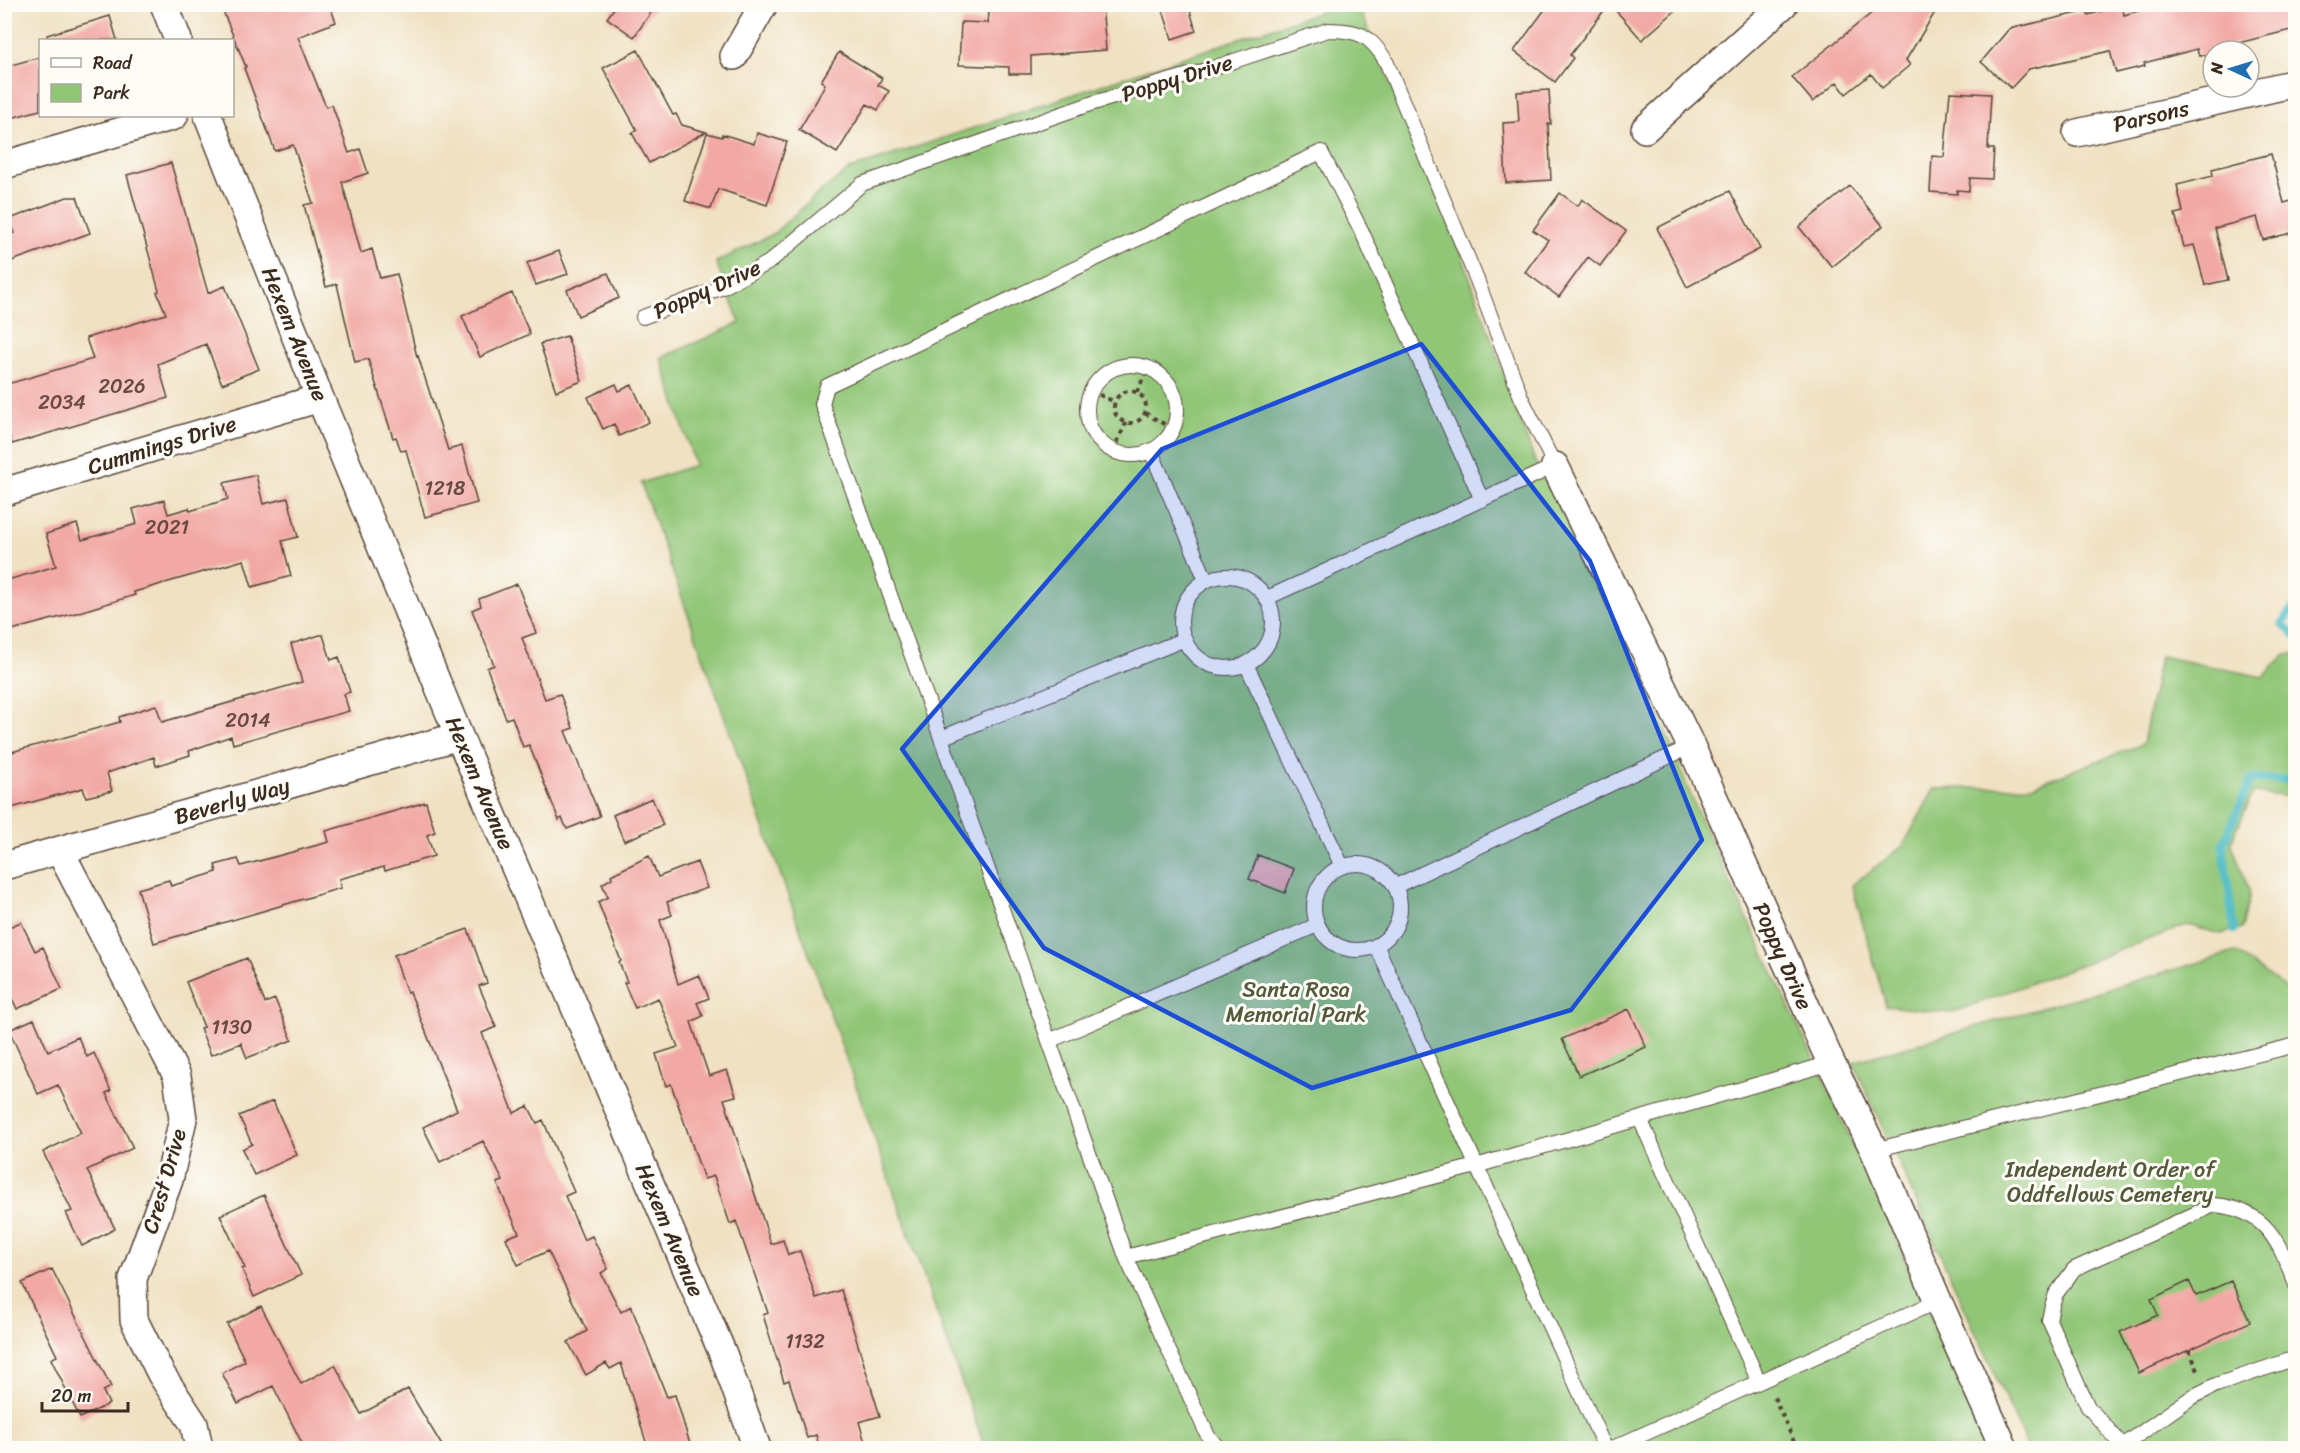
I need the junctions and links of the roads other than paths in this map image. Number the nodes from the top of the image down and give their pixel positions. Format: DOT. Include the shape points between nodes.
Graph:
graph roads {
  1 [pos="164,4"];
  2 [pos="764,4"];
  3 [pos="1784,4"];
  4 [pos="178,39"];
  5 [pos="734,56"];
  6 [pos="2295,82"];
  7 [pos="171,117"];
  8 [pos="208,117"];
  9 [pos="1645,129"];
  10 [pos="2077,133"];
  11 [pos="4,165"];
  12 [pos="643,317"];
  13 [pos="320,398"];
  14 [pos="1151,451"];
  15 [pos="1555,466"];
  16 [pos="4,492"];
  17 [pos="1482,500"];
  18 [pos="1206,580"];
  19 [pos="1267,598"];
  20 [pos="1185,639"];
  21 [pos="1246,664"];
  22 [pos="459,736"];
  23 [pos="941,738"];
  24 [pos="1691,746"];
  25 [pos="60,850"];
  26 [pos="4,866"];
  27 [pos="1342,866"];
  28 [pos="1396,886"];
  29 [pos="1317,925"];
  30 [pos="1377,947"];
  31 [pos="1049,1041"];
  32 [pos="2295,1045"];
  33 [pos="1831,1063"];
  34 [pos="1640,1119"];
  35 [pos="1874,1150"];
  36 [pos="1476,1166"];
  37 [pos="1126,1257"];
  38 [pos="2295,1285"];
  39 [pos="1938,1300"];
  40 [pos="2295,1359"];
  41 [pos="1759,1382"];
  42 [pos="2125,1447"];
  43 [pos="199,1449"];
  44 [pos="757,1449"];
  45 [pos="1218,1449"];
  46 [pos="1605,1449"];
  47 [pos="1613,1449"];
  48 [pos="2004,1449"];
  1 -- 4 [label="street"];
  2 -- 5 [label="street"];
  3 -- 9 [label="street"];
  6 -- 10 [label="street, Parsons"];
  7 -- 11 [label="street"];
  8 -- 13 [label="street, Hexem Avenue"];
  12 -- 15 [label="lane, Poppy Drive" via="723,287 768,263 862,184 1090,104 1328,30 1346,30 1375,44 1386,62 1521,397"];
  13 -- 16 [label="street, Cummings Drive"];
  13 -- 22 [label="street, Hexem Avenue"];
  14 -- 14 [label="lane" via="1173,429 1177,414 1169,384 1148,368 1128,365 1113,369 1091,391 1087,406 1095,436 1106,448 1121,454"];
  14 -- 18 [label="lane"];
  15 -- 17 [label="lane"];
  15 -- 24 [label="street, Poppy Drive"];
  17 -- 19 [label="lane"];
  17 -- 23 [label="lane" via="1362,232 1321,152 827,387 822,404"];
  18 -- 19 [label="lane" via="1237,576 1255,584"];
  18 -- 20 [label="lane" via="1187,598 1181,616"];
  19 -- 21 [label="lane" via="1273,617 1271,636 1262,653"];
  20 -- 21 [label="lane" via="1192,653 1208,664 1227,668"];
  20 -- 23 [label="lane"];
  21 -- 27 [label="lane"];
  22 -- 25 [label="street, Beverly Way"];
  22 -- 44 [label="street, Hexem Avenue" via="723,1354"];
  23 -- 31 [label="lane"];
  24 -- 28 [label="lane"];
  24 -- 33 [label="street, Poppy Drive"];
  25 -- 26 [label="street, Beverly Way"];
  25 -- 43 [label="street, Crest Drive" via="177,1076 183,1119 170,1180 133,1279 134,1320 161,1374 194,1424"];
  27 -- 28 [label="lane" via="1361,863 1379,869"];
  27 -- 29 [label="lane" via="1327,876 1317,890 1313,908"];
  28 -- 30 [label="lane" via="1400,918 1391,935"];
  29 -- 30 [label="lane" via="1327,939 1342,949 1360,951"];
  29 -- 31 [label="lane"];
  30 -- 36 [label="lane"];
  31 -- 37 [label="lane"];
  32 -- 35 [label="lane"];
  33 -- 34 [label="lane"];
  33 -- 35 [label="street, Poppy Drive"];
  34 -- 36 [label="lane"];
  34 -- 41 [label="lane"];
  35 -- 39 [label="street, Poppy Drive"];
  36 -- 37 [label="lane"];
  36 -- 46 [label="lane"];
  37 -- 45 [label="lane" via="1208,1436"];
  38 -- 42 [label="lane" via="2269,1229 2237,1209 2214,1205 2074,1269 2056,1294 2049,1320 2088,1407"];
  39 -- 41 [label="lane"];
  39 -- 48 [label="street, Poppy Drive"];
  40 -- 42 [label="lane" via="2192,1397"];
  41 -- 47 [label="lane"];
}
